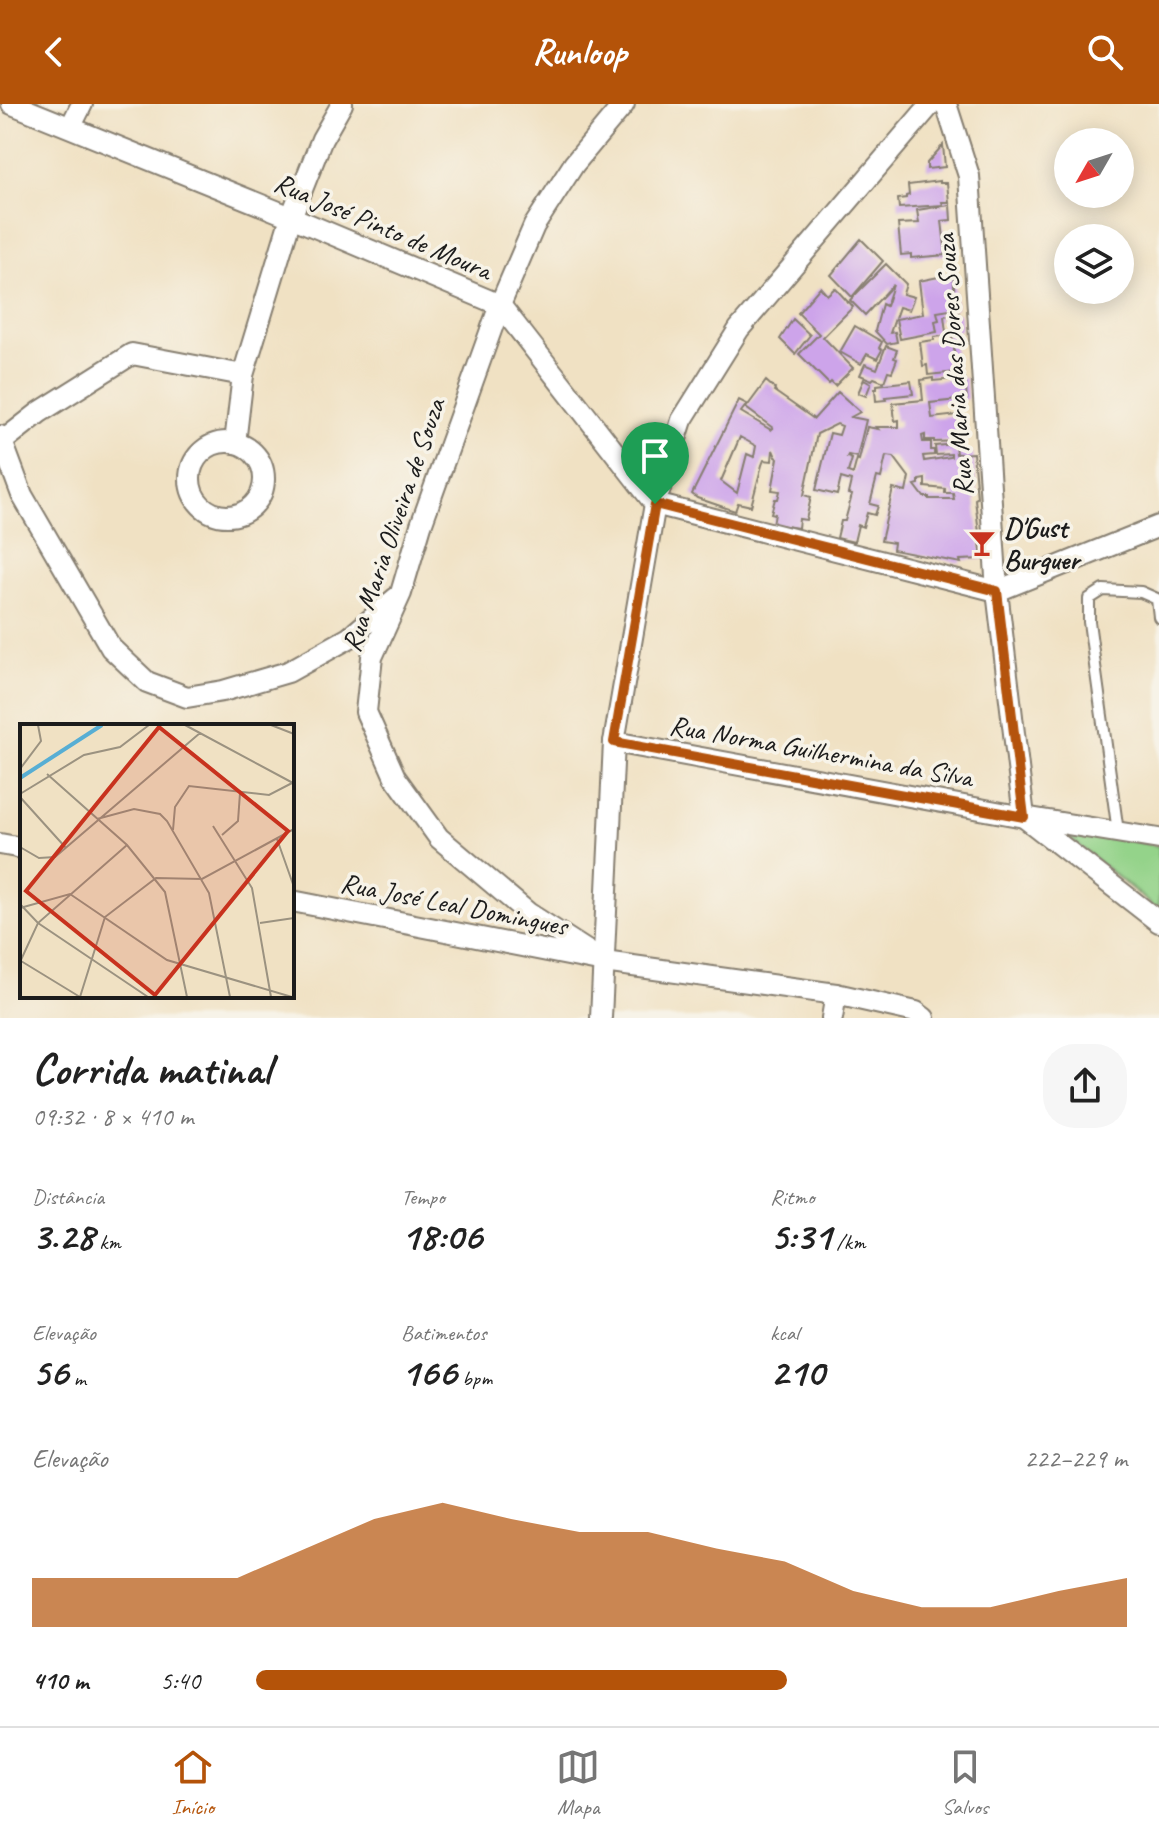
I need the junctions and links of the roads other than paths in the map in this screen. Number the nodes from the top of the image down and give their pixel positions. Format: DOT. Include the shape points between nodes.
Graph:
graph roads {
  1 [pos="12,104"];
  2 [pos="82,104"];
  3 [pos="342,104"];
  4 [pos="624,104"];
  5 [pos="931,104"];
  6 [pos="946,104"];
  7 [pos="71,126"];
  8 [pos="291,217"];
  9 [pos="500,305"];
  10 [pos="243,375"];
  11 [pos="1,439"];
  12 [pos="235,443"];
  13 [pos="655,504"];
  14 [pos="1159,526"];
  15 [pos="997,591"];
  16 [pos="401,593"];
  17 [pos="1159,617"];
  18 [pos="614,742"];
  19 [pos="1024,817"];
  20 [pos="1118,832"];
  21 [pos="1159,839"];
  22 [pos="0,844"];
  23 [pos="20,848"];
  24 [pos="294,901"];
  25 [pos="1159,922"];
  26 [pos="604,962"];
  27 [pos="836,994"];
  28 [pos="601,1018"];
  29 [pos="832,1018"];
  30 [pos="924,1018"];
  1 -- 7 [label="street, Rua José Pinto de Moura"];
  2 -- 7 [label="street"];
  3 -- 8 [label="street"];
  4 -- 9 [label="street, Rua Maria Oliveira de Souza" via="574,164 534,226"];
  5 -- 13 [label="street" via="739,329 682,420"];
  6 -- 15 [label="street, Rua Maria das Dores Souza" via="969,176"];
  7 -- 8 [label="street, Rua José Pinto de Moura"];
  8 -- 9 [label="street, Rua José Pinto de Moura"];
  8 -- 10 [label="street"];
  9 -- 13 [label="street, Rua José Pinto de Moura"];
  9 -- 16 [label="street, Rua Maria Oliveira de Souza"];
  10 -- 11 [label="street" via="132,354"];
  10 -- 12 [label="street"];
  11 -- 16 [label="street" via="22,495 111,648 147,682 165,689 187,697 288,672 349,638"];
  13 -- 15 [label="street"];
  13 -- 18 [label="street"];
  14 -- 15 [label="street"];
  15 -- 19 [label="street, Rua Maria das Dores Souza"];
  16 -- 26 [label="street, Rua Maria Oliveira de Souza" via="372,657 366,712 395,777 439,838 528,913"];
  17 -- 20 [label="lane" via="1157,599 1141,592 1103,590 1089,599"];
  18 -- 19 [label="street, Rua Norma Guilhermina da Silva"];
  18 -- 26 [label="street"];
  19 -- 20 [label="street, Rua Norma Guilhermina da Silva"];
  19 -- 25 [label="street"];
  20 -- 21 [label="street, Rua Norma Guilhermina da Silva"];
  22 -- 23 [label="street"];
  24 -- 26 [label="street, Rua José Leal Domingues"];
  26 -- 27 [label="street, Rua Maria Oliveira de Souza"];
  26 -- 28 [label="street"];
  27 -- 29 [label="street"];
  27 -- 30 [label="street, Rua Maria Oliveira de Souza"];
}
